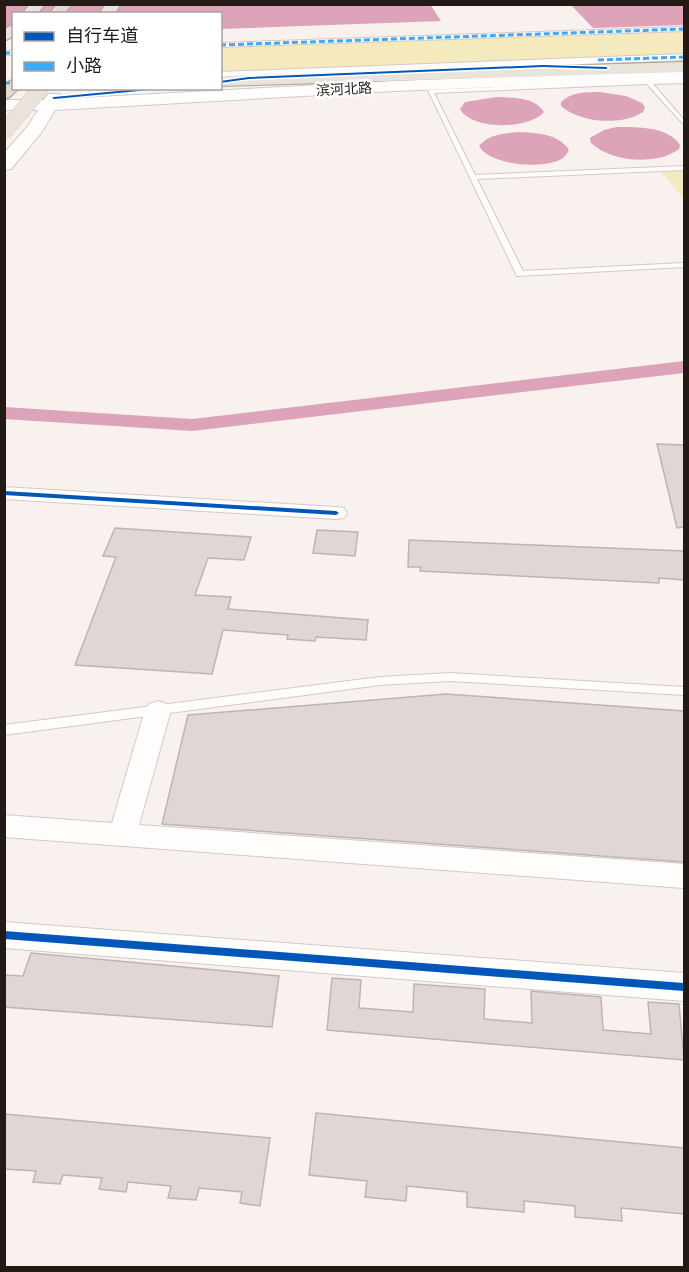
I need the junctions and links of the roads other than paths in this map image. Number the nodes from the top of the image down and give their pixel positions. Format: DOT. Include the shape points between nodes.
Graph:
graph roads {
  1 [pos="684,29"];
  2 [pos="222,45"];
  3 [pos="684,57"];
  4 [pos="684,71"];
  5 [pos="222,75"];
  6 [pos="222,81"];
  7 [pos="684,81"];
  8 [pos="648,82"];
  9 [pos="4,96"];
  10 [pos="49,97"];
  11 [pos="4,105"];
  12 [pos="684,123"];
  13 [pos="4,125"];
  14 [pos="35,129"];
  15 [pos="4,132"];
  16 [pos="4,165"];
  17 [pos="684,168"];
  18 [pos="472,177"];
  19 [pos="684,265"];
  20 [pos="4,493"];
  21 [pos="336,513"];
  22 [pos="684,691"];
  23 [pos="158,710"];
  24 [pos="4,730"];
  25 [pos="4,826"];
  26 [pos="122,836"];
  27 [pos="684,876"];
  28 [pos="4,935"];
  29 [pos="684,987"];
  1 -- 2 [label="street"];
  3 -- 5 [label="street"];
  4 -- 6 [label="main road" via="540,71"];
  4 -- 10 [label="main road, 滨河北路" via="393,86"];
  7 -- 8 [label="lane"];
  8 -- 12 [label="lane"];
  8 -- 18 [label="lane" via="430,91"];
  9 -- 10 [label="main road, 滨河北路"];
  10 -- 11 [label="main road, 滨河北路"];
  10 -- 14 [label="main road"];
  10 -- 15 [label="main road, bridge"];
  13 -- 14 [label="main road"];
  14 -- 16 [label="main road"];
  17 -- 18 [label="lane"];
  18 -- 19 [label="lane" via="520,274"];
  20 -- 21 [label="street"];
  22 -- 23 [label="lane" via="450,677 380,681"];
  23 -- 24 [label="lane"];
  23 -- 26 [label="street"];
  25 -- 26 [label="street"];
  26 -- 27 [label="street"];
  28 -- 29 [label="street"];
}
